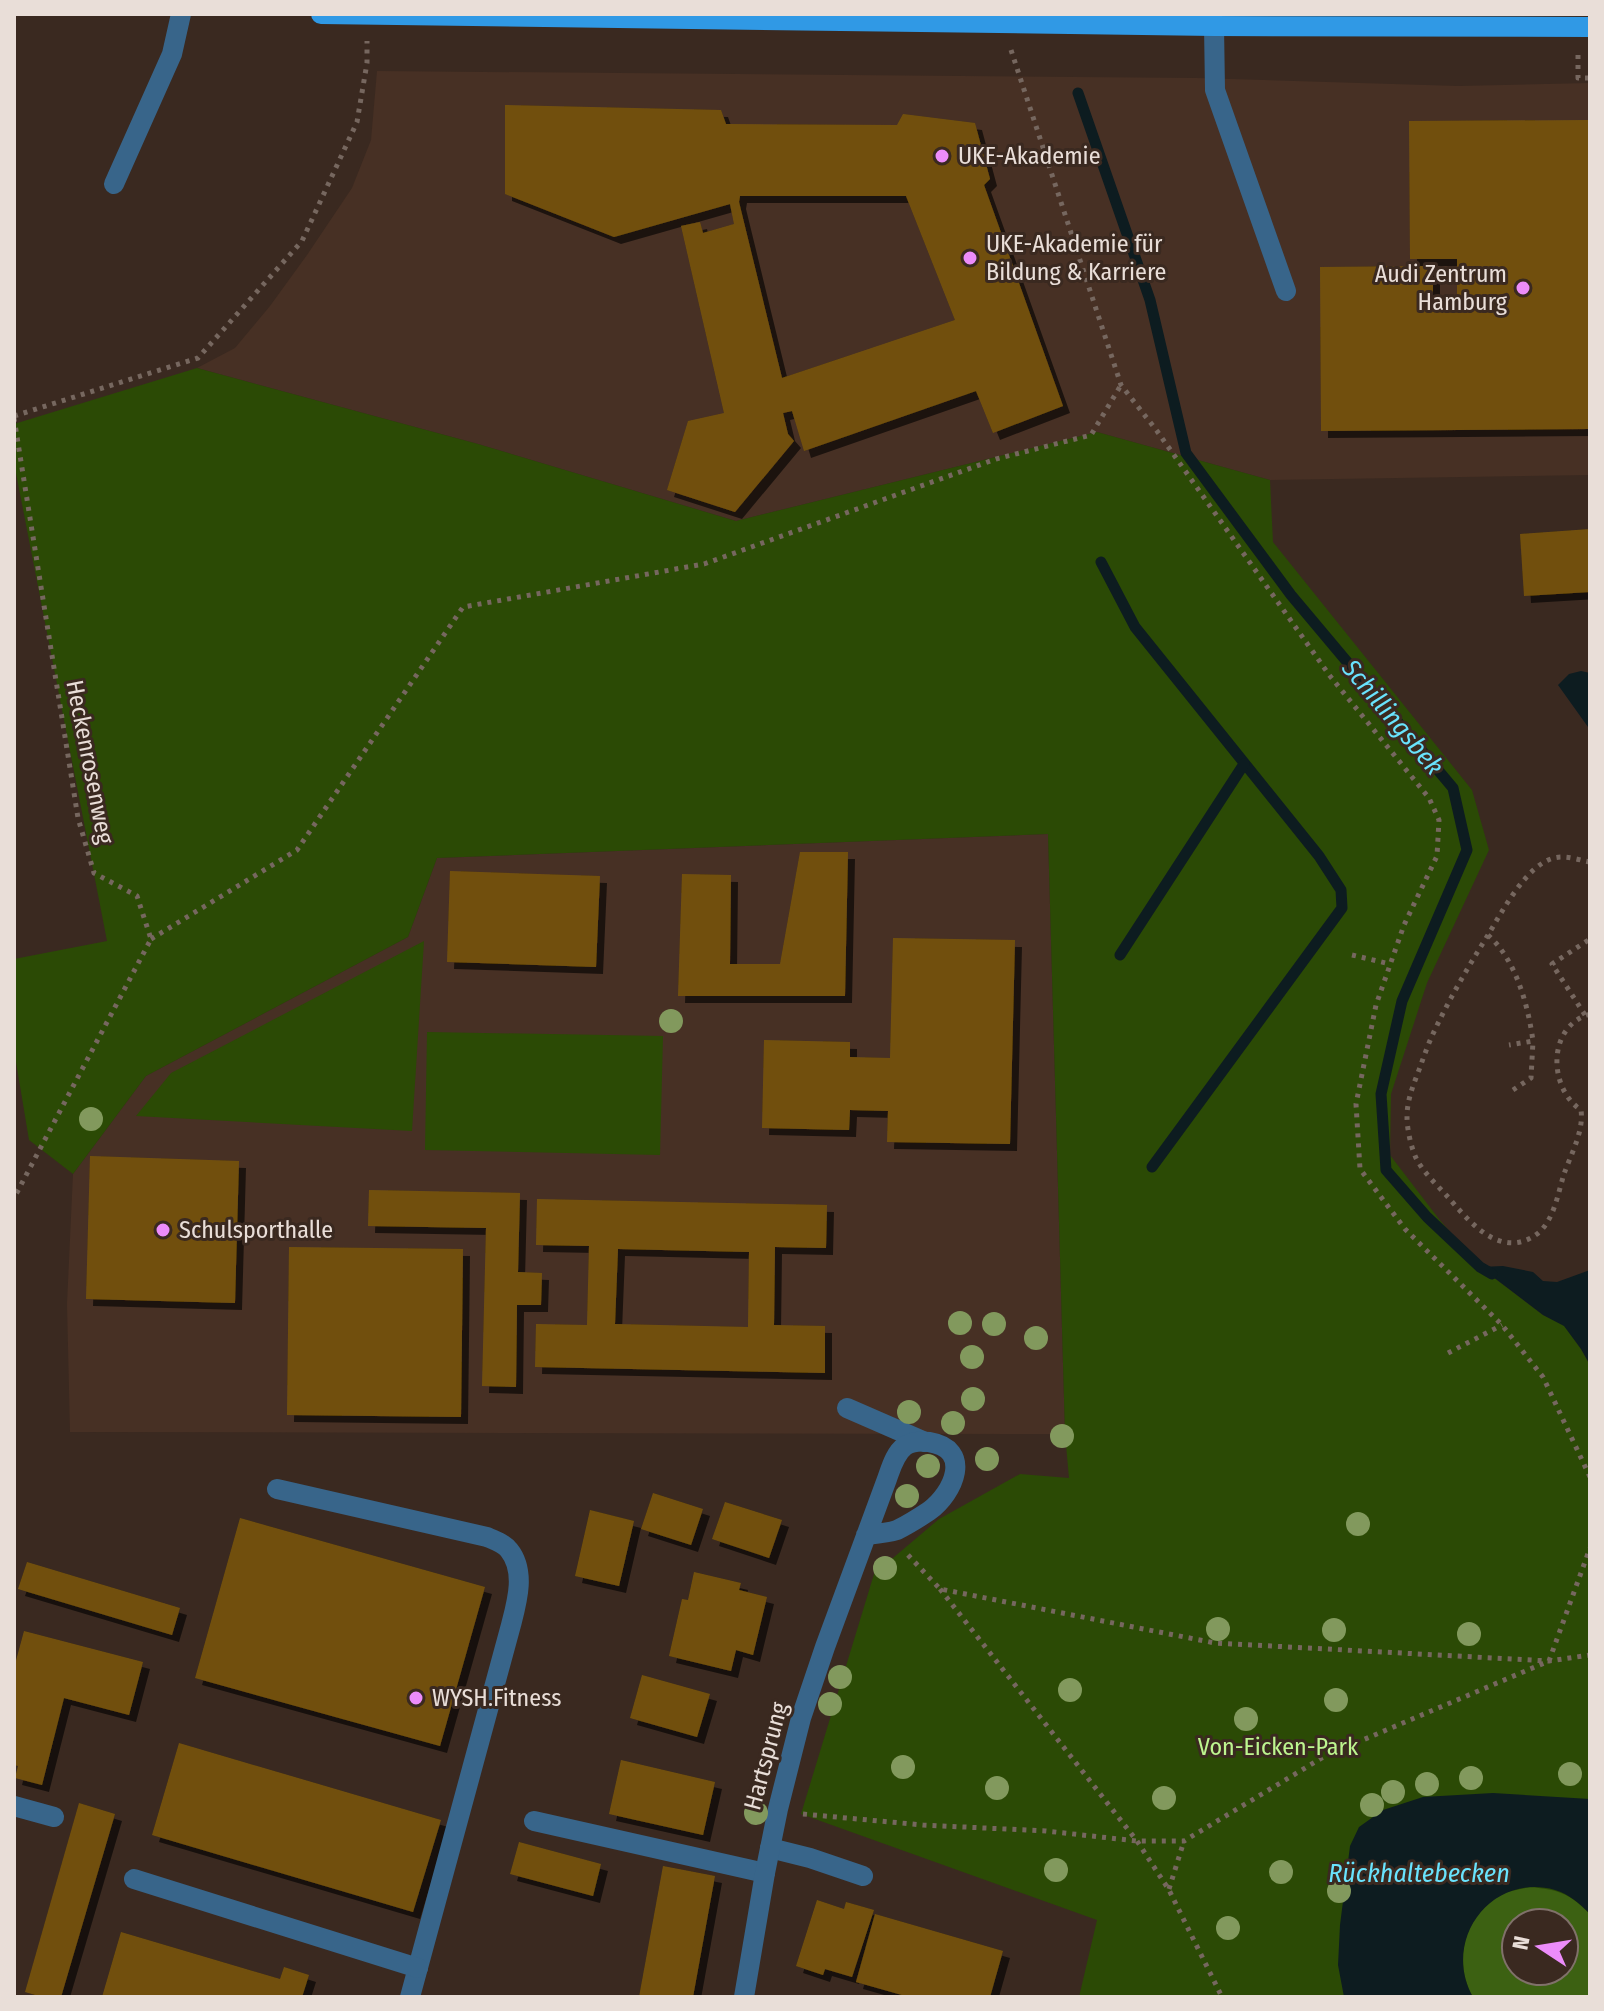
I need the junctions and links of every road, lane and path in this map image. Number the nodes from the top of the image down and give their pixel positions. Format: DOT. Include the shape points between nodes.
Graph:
graph roads {
  1 [pos="181,14"];
  2 [pos="321,14"];
  3 [pos="367,16"];
  4 [pos="788,17"];
  5 [pos="1002,22"];
  6 [pos="1214,26"];
  7 [pos="1590,27"];
  8 [pos="1578,65"];
  9 [pos="1590,78"];
  10 [pos="114,184"];
  11 [pos="1286,291"];
  12 [pos="1121,385"];
  13 [pos="14,417"];
  14 [pos="1590,862"];
  15 [pos="1488,935"];
  16 [pos="151,939"];
  17 [pos="1590,939"];
  18 [pos="1352,955"];
  19 [pos="1390,964"];
  20 [pos="1587,1014"];
  21 [pos="1533,1041"];
  22 [pos="1509,1045"];
  23 [pos="1513,1090"];
  24 [pos="1583,1121"];
  25 [pos="1590,1122"];
  26 [pos="14,1198"];
  27 [pos="1502,1325"];
  28 [pos="1448,1353"];
  29 [pos="847,1408"];
  30 [pos="925,1442"];
  31 [pos="1590,1477"];
  32 [pos="277,1489"];
  33 [pos="895,1530"];
  34 [pos="866,1535"];
  35 [pos="1590,1548"];
  36 [pos="940,1589"];
  37 [pos="1590,1655"];
  38 [pos="1549,1661"];
  39 [pos="14,1806"];
  40 [pos="778,1809"];
  41 [pos="54,1817"];
  42 [pos="534,1821"];
  43 [pos="1137,1841"];
  44 [pos="1184,1841"];
  45 [pos="770,1848"];
  46 [pos="765,1873"];
  47 [pos="863,1876"];
  48 [pos="134,1879"];
  49 [pos="1169,1890"];
  50 [pos="418,1968"];
  51 [pos="410,1997"];
  52 [pos="744,1997"];
  53 [pos="1222,1997"];
  1 -- 10 [label="street" via="172,54"];
  2 -- 3 [label="main road"];
  3 -- 4 [label="main road"];
  3 -- 13 [label="path, Heckenrosenweg" via="367,63 357,122 302,241 198,358"];
  4 -- 5 [label="main road"];
  5 -- 6 [label="main road"];
  5 -- 12 [label="path"];
  6 -- 7 [label="main road"];
  6 -- 11 [label="street" via="1215,90"];
  8 -- 9 [label="path" via="1578,78"];
  12 -- 16 [label="path" via="1091,435 996,459 704,564 463,607 297,850"];
  12 -- 19 [label="path" via="1330,676 1429,798 1439,820 1437,856"];
  13 -- 16 [label="path, Heckenrosenweg" via="78,818 94,873 137,896"];
  14 -- 15 [label="path" via="1562,857 1534,870"];
  15 -- 21 [label="path" via="1514,973"];
  15 -- 24 [label="path" via="1431,1037 1409,1096 1407,1119 1417,1159 1470,1224 1504,1242 1521,1241 1538,1233 1550,1215"];
  16 -- 26 [label="path"];
  17 -- 20 [label="path" via="1552,964"];
  18 -- 19 [label="path"];
  19 -- 27 [label="path" via="1356,1104 1360,1169 1405,1229"];
  20 -- 24 [label="path" via="1566,1030 1557,1052 1557,1071"];
  21 -- 22 [label="path"];
  21 -- 23 [label="path" via="1531,1078"];
  24 -- 25 [label="path"];
  27 -- 28 [label="path"];
  27 -- 31 [label="path" via="1543,1377"];
  29 -- 30 [label="street"];
  30 -- 33 [label="street" via="948,1449 956,1473 948,1492 931,1510"];
  30 -- 34 [label="street, Hartsprung" via="905,1446 896,1457"];
  32 -- 50 [label="street" via="487,1537 508,1548 518,1568 511,1625"];
  33 -- 34 [label="street"];
  33 -- 36 [label="path" via="902,1548"];
  34 -- 40 [label="street, Hartsprung" via="801,1718"];
  35 -- 38 [label="path"];
  36 -- 38 [label="path" via="1215,1643"];
  36 -- 43 [label="path"];
  37 -- 38 [label="path"];
  38 -- 44 [label="path" via="1325,1756"];
  39 -- 41 [label="street"];
  40 -- 43 [label="path"];
  40 -- 45 [label="street, Hartsprung"];
  42 -- 46 [label="street"];
  43 -- 44 [label="path"];
  43 -- 49 [label="path"];
  44 -- 49 [label="path"];
  45 -- 46 [label="street, Hartsprung"];
  45 -- 47 [label="street"];
  46 -- 52 [label="street, Hartsprung"];
  48 -- 50 [label="street"];
  49 -- 53 [label="path"];
  50 -- 51 [label="street"];
}
